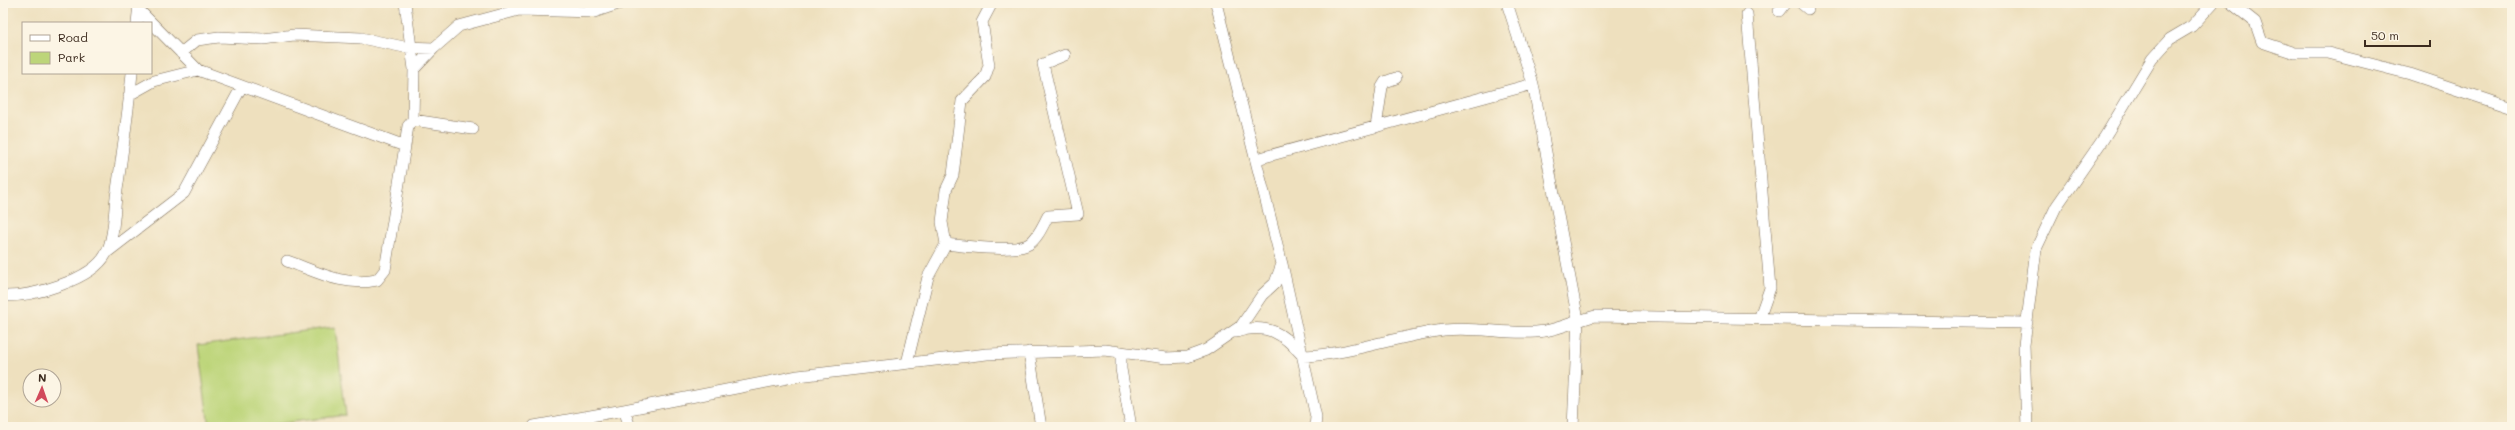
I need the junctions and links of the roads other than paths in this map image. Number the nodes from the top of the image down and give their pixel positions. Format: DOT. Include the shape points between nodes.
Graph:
graph roads {
  1 [pos="405,3"];
  2 [pos="621,3"];
  3 [pos="992,3"];
  4 [pos="1216,3"];
  5 [pos="1507,3"];
  6 [pos="2213,3"];
  7 [pos="2230,3"];
  8 [pos="138,6"];
  9 [pos="1747,14"];
  10 [pos="137,22"];
  11 [pos="411,47"];
  12 [pos="434,48"];
  13 [pos="181,53"];
  14 [pos="1065,55"];
  15 [pos="198,70"];
  16 [pos="414,70"];
  17 [pos="132,74"];
  18 [pos="1396,78"];
  19 [pos="1533,84"];
  20 [pos="242,86"];
  21 [pos="130,95"];
  22 [pos="2512,108"];
  23 [pos="413,120"];
  24 [pos="1379,124"];
  25 [pos="474,129"];
  26 [pos="405,146"];
  27 [pos="1257,159"];
  28 [pos="946,244"];
  29 [pos="106,253"];
  30 [pos="287,261"];
  31 [pos="1282,264"];
  32 [pos="3,296"];
  33 [pos="1759,318"];
  34 [pos="1578,320"];
  35 [pos="2027,323"];
  36 [pos="1233,332"];
  37 [pos="1029,352"];
  38 [pos="1121,352"];
  39 [pos="1303,356"];
  40 [pos="907,363"];
  41 [pos="624,410"];
  42 [pos="533,427"];
  43 [pos="630,427"];
  44 [pos="1041,427"];
  45 [pos="1131,427"];
  46 [pos="1315,427"];
  47 [pos="1573,427"];
  48 [pos="2027,427"];
  1 -- 11 [label="street"];
  2 -- 12 [label="street" via="594,12 518,10 459,26"];
  3 -- 28 [label="street" via="982,22 989,65 985,77 962,101 952,175 946,190 943,216"];
  4 -- 27 [label="street"];
  5 -- 19 [label="street"];
  6 -- 35 [label="street" via="2192,26 2170,39 2152,59 2104,138 2056,207 2036,249"];
  7 -- 22 [label="street" via="2255,22 2262,42 2294,53 2328,53 2410,74"];
  8 -- 10 [label="street"];
  8 -- 13 [label="street"];
  9 -- 33 [label="street" via="1770,288"];
  11 -- 12 [label="street"];
  11 -- 13 [label="street" via="361,38 219,37 197,40"];
  11 -- 16 [label="street"];
  12 -- 16 [label="street"];
  13 -- 15 [label="street"];
  14 -- 28 [label="street" via="1043,64 1078,214 1048,216 1037,235 1028,244 994,249"];
  15 -- 20 [label="street"];
  15 -- 21 [label="street" via="154,81"];
  16 -- 23 [label="street"];
  17 -- 21 [label="street"];
  18 -- 24 [label="street" via="1385,82 1382,87"];
  19 -- 24 [label="street"];
  19 -- 34 [label="street"];
  20 -- 26 [label="street"];
  20 -- 29 [label="street" via="184,193"];
  21 -- 29 [label="street" via="112,227"];
  23 -- 25 [label="street"];
  23 -- 26 [label="street" via="408,126"];
  24 -- 27 [label="street"];
  26 -- 30 [label="street" via="384,270 377,280 365,283 338,281"];
  27 -- 31 [label="street"];
  28 -- 40 [label="street" via="928,277"];
  29 -- 32 [label="street" via="94,269 58,285 16,296"];
  31 -- 36 [label="street" via="1274,283 1262,295 1241,326"];
  31 -- 39 [label="street"];
  33 -- 34 [label="street" via="1595,316"];
  33 -- 35 [label="street"];
  34 -- 39 [label="street" via="1546,331 1445,330 1358,350"];
  34 -- 47 [label="street"];
  35 -- 48 [label="street" via="2024,345"];
  36 -- 38 [label="street" via="1206,350 1187,357 1166,358"];
  36 -- 39 [label="street" via="1247,328 1278,332"];
  37 -- 38 [label="street"];
  37 -- 40 [label="street"];
  37 -- 44 [label="street"];
  38 -- 45 [label="street" via="1121,369"];
  39 -- 46 [label="street" via="1316,417"];
  40 -- 41 [label="street" via="798,376"];
  41 -- 42 [label="street"];
  41 -- 43 [label="street"];
}
